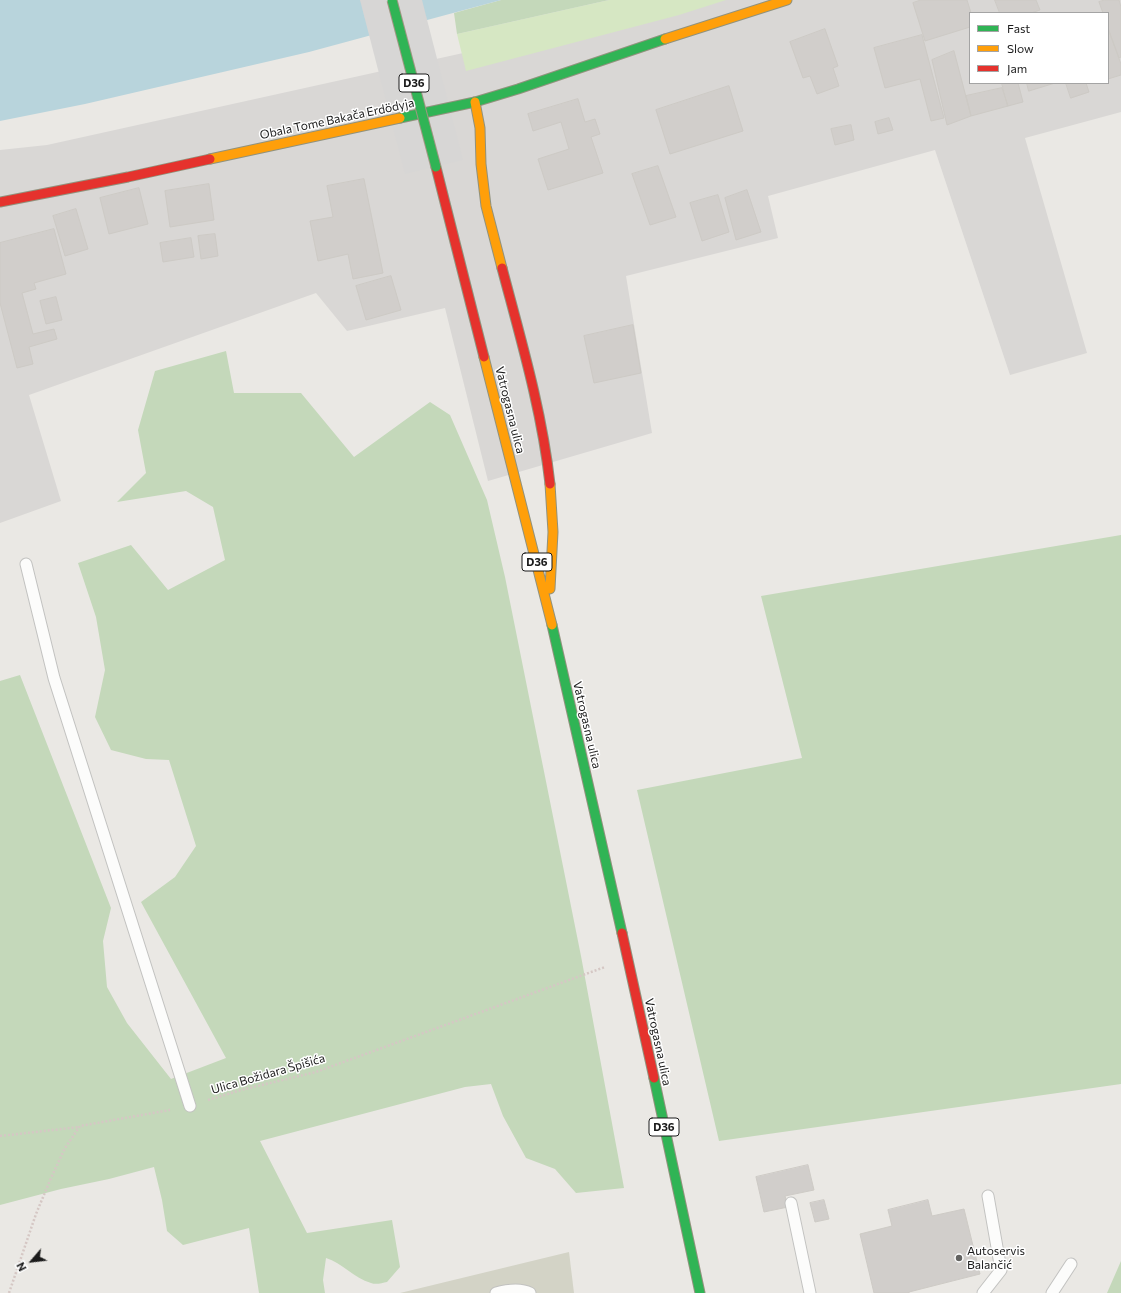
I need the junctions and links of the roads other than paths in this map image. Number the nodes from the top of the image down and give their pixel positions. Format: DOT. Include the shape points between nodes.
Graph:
graph roads {
  1 [pos="392,0"];
  2 [pos="787,0"];
  3 [pos="475,102"];
  4 [pos="0,202"];
  5 [pos="26,564"];
  6 [pos="549,610"];
  7 [pos="190,1106"];
  8 [pos="988,1196"];
  9 [pos="791,1203"];
  10 [pos="1071,1264"];
  11 [pos="496,1293"];
  12 [pos="530,1293"];
  13 [pos="700,1293"];
  14 [pos="810,1293"];
  15 [pos="983,1293"];
  16 [pos="1052,1293"];
  1 -- 6 [label="main road, Vatrogasna ulica / D36, bridge"];
  2 -- 3 [label="main road, Obala Tome Bakača Erdödyja"];
  3 -- 4 [label="main road, Obala Tome Bakača Erdödyja"];
  3 -- 6 [label="main road" via="480,128 486,206 537,403 546,456 553,532"];
  5 -- 7 [label="lane" via="54,678"];
  6 -- 13 [label="main road, Vatrogasna ulica / D36"];
  8 -- 15 [label="lane" via="1001,1270"];
  9 -- 14 [label="lane"];
  10 -- 16 [label="lane"];
  11 -- 12 [label="lane" via="524,1290"];
}
